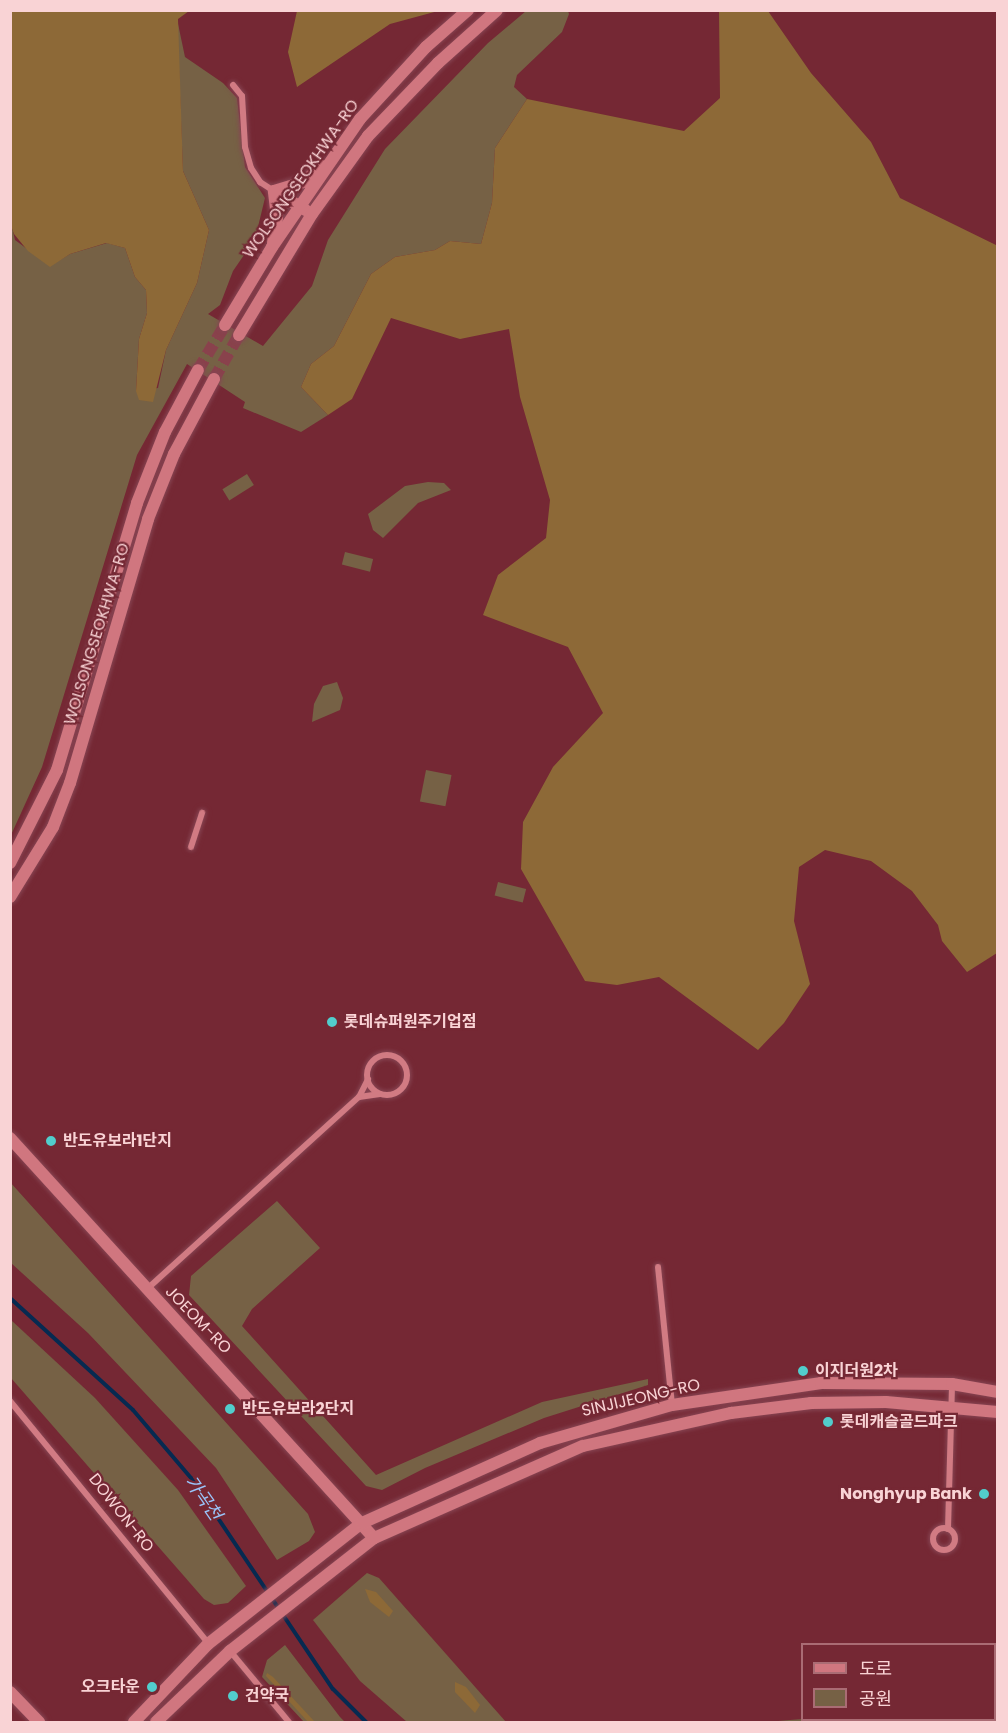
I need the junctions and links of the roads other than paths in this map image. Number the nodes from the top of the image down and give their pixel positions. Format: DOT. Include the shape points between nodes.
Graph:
graph roads {
  1 [pos="468,10"];
  2 [pos="497,10"];
  3 [pos="233,84"];
  4 [pos="337,152"];
  5 [pos="274,191"];
  6 [pos="300,207"];
  7 [pos="312,214"];
  8 [pos="272,247"];
  9 [pos="225,325"];
  10 [pos="239,335"];
  11 [pos="198,370"];
  12 [pos="214,379"];
  13 [pos="57,770"];
  14 [pos="73,774"];
  15 [pos="202,813"];
  16 [pos="191,847"];
  17 [pos="10,862"];
  18 [pos="10,897"];
  19 [pos="368,1079"];
  20 [pos="380,1094"];
  21 [pos="360,1097"];
  22 [pos="10,1138"];
  23 [pos="658,1267"];
  24 [pos="146,1290"];
  25 [pos="952,1384"];
  26 [pos="998,1392"];
  27 [pos="10,1401"];
  28 [pos="672,1405"];
  29 [pos="950,1406"];
  30 [pos="998,1412"];
  31 [pos="676,1425"];
  32 [pos="362,1523"];
  33 [pos="948,1529"];
  34 [pos="374,1538"];
  35 [pos="208,1644"];
  36 [pos="230,1651"];
  37 [pos="10,1692"];
  38 [pos="39,1722"];
  39 [pos="134,1722"];
  40 [pos="156,1722"];
  41 [pos="289,1722"];
  1 -- 4 [label="street, WOLSONGSEOKHWA-RO" via="394,80"];
  2 -- 7 [label="street, WOLSONGSEOKHWA-RO" via="438,63 368,136"];
  3 -- 5 [label="street" via="242,96 251,168 260,182"];
  4 -- 5 [label="street" via="304,182"];
  4 -- 6 [label="street, WOLSONGSEOKHWA-RO"];
  5 -- 6 [label="street"];
  5 -- 8 [label="street" via="277,217"];
  6 -- 7 [label="street"];
  6 -- 8 [label="street, WOLSONGSEOKHWA-RO"];
  7 -- 10 [label="street, WOLSONGSEOKHWA-RO"];
  8 -- 9 [label="street, WOLSONGSEOKHWA-RO"];
  11 -- 13 [label="street, WOLSONGSEOKHWA-RO" via="165,432 137,503"];
  12 -- 14 [label="street, WOLSONGSEOKHWA-RO" via="174,454 148,519"];
  13 -- 14 [label="street"];
  13 -- 17 [label="street, WOLSONGSEOKHWA-RO"];
  14 -- 18 [label="street, WOLSONGSEOKHWA-RO" via="53,827"];
  15 -- 16 [label="street"];
  19 -- 20 [label="street"];
  19 -- 20 [label="street" via="370,1066 378,1058 390,1056 401,1061 407,1072 404,1085 394,1094"];
  19 -- 21 [label="street"];
  20 -- 21 [label="street"];
  21 -- 24 [label="street"];
  22 -- 24 [label="street, JOEOM-RO"];
  23 -- 28 [label="street"];
  24 -- 32 [label="street, JOEOM-RO"];
  25 -- 26 [label="street, SINJIJEONG-RO"];
  25 -- 28 [label="street, SINJIJEONG-RO" via="821,1383"];
  25 -- 29 [label="street"];
  27 -- 35 [label="street, DOWON-RO"];
  28 -- 31 [label="street"];
  28 -- 32 [label="street, SINJIJEONG-RO" via="540,1443"];
  29 -- 30 [label="street, SINJIJEONG-RO"];
  29 -- 31 [label="street, SINJIJEONG-RO" via="811,1403"];
  29 -- 33 [label="street"];
  31 -- 34 [label="street, SINJIJEONG-RO" via="583,1446"];
  32 -- 34 [label="street, JOEOM-RO"];
  32 -- 35 [label="street, SINJIJEONG-RO"];
  34 -- 36 [label="street, SINJIJEONG-RO"];
  35 -- 39 [label="street, SINJIJEONG-RO"];
  36 -- 40 [label="street, SINJIJEONG-RO"];
  36 -- 41 [label="street"];
  37 -- 38 [label="street"];
}
